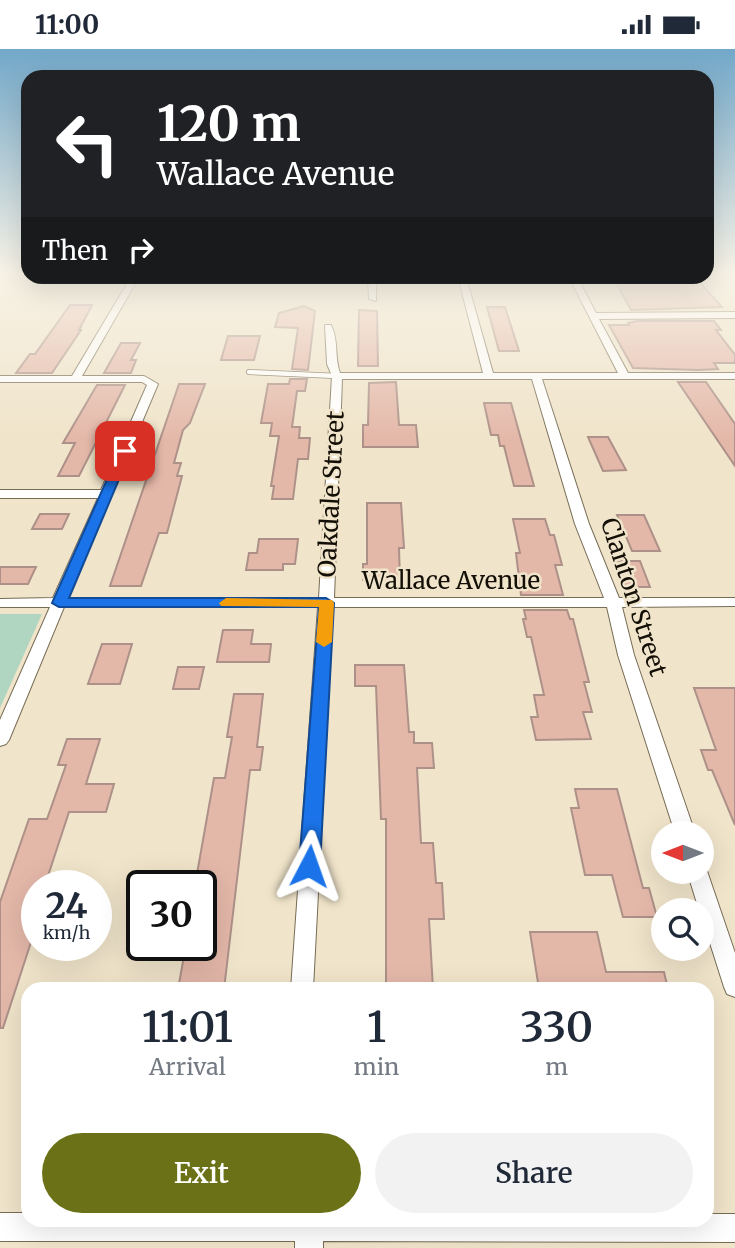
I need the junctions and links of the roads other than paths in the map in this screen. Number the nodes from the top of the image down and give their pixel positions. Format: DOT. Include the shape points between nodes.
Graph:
graph roads {
  1 [pos="106,327"];
  2 [pos="328,327"];
  3 [pos="476,327"];
  4 [pos="600,327"];
  5 [pos="249,372"];
  6 [pos="337,376"];
  7 [pos="625,376"];
  8 [pos="489,377"];
  9 [pos="536,377"];
  10 [pos="734,377"];
  11 [pos="4,379"];
  12 [pos="75,379"];
  13 [pos="0,391"];
  14 [pos="0,494"];
  15 [pos="107,494"];
  16 [pos="613,602"];
  17 [pos="735,602"];
  18 [pos="0,603"];
  19 [pos="59,603"];
  20 [pos="326,603"];
  21 [pos="0,740"];
  22 [pos="681,821"];
  23 [pos="701,884"];
  24 [pos="302,982"];
  25 [pos="735,987"];
  26 [pos="0,1227"];
  27 [pos="735,1228"];
  28 [pos="308,1232"];
  1 -- 12 [label="street"];
  2 -- 6 [label="street, Oakdale Street" via="331,367"];
  3 -- 8 [label="street"];
  4 -- 7 [label="street"];
  5 -- 6 [label="lane"];
  6 -- 8 [label="street"];
  6 -- 20 [label="street, Oakdale Street"];
  7 -- 9 [label="street"];
  7 -- 10 [label="street"];
  8 -- 9 [label="street"];
  9 -- 16 [label="street, Clanton Street" via="582,524"];
  11 -- 12 [label="street"];
  11 -- 13 [label="street"];
  12 -- 15 [label="street" via="148,380 153,384"];
  14 -- 15 [label="street"];
  15 -- 19 [label="street"];
  16 -- 17 [label="street, Wallace Avenue"];
  16 -- 20 [label="street, Wallace Avenue"];
  16 -- 22 [label="street, Clanton Street"];
  18 -- 19 [label="street, Wallace Avenue"];
  19 -- 20 [label="street, Wallace Avenue"];
  19 -- 21 [label="street"];
  20 -- 24 [label="street, Oakdale Street"];
  23 -- 25 [label="street"];
  26 -- 28 [label="street"];
  27 -- 28 [label="street"];
}
